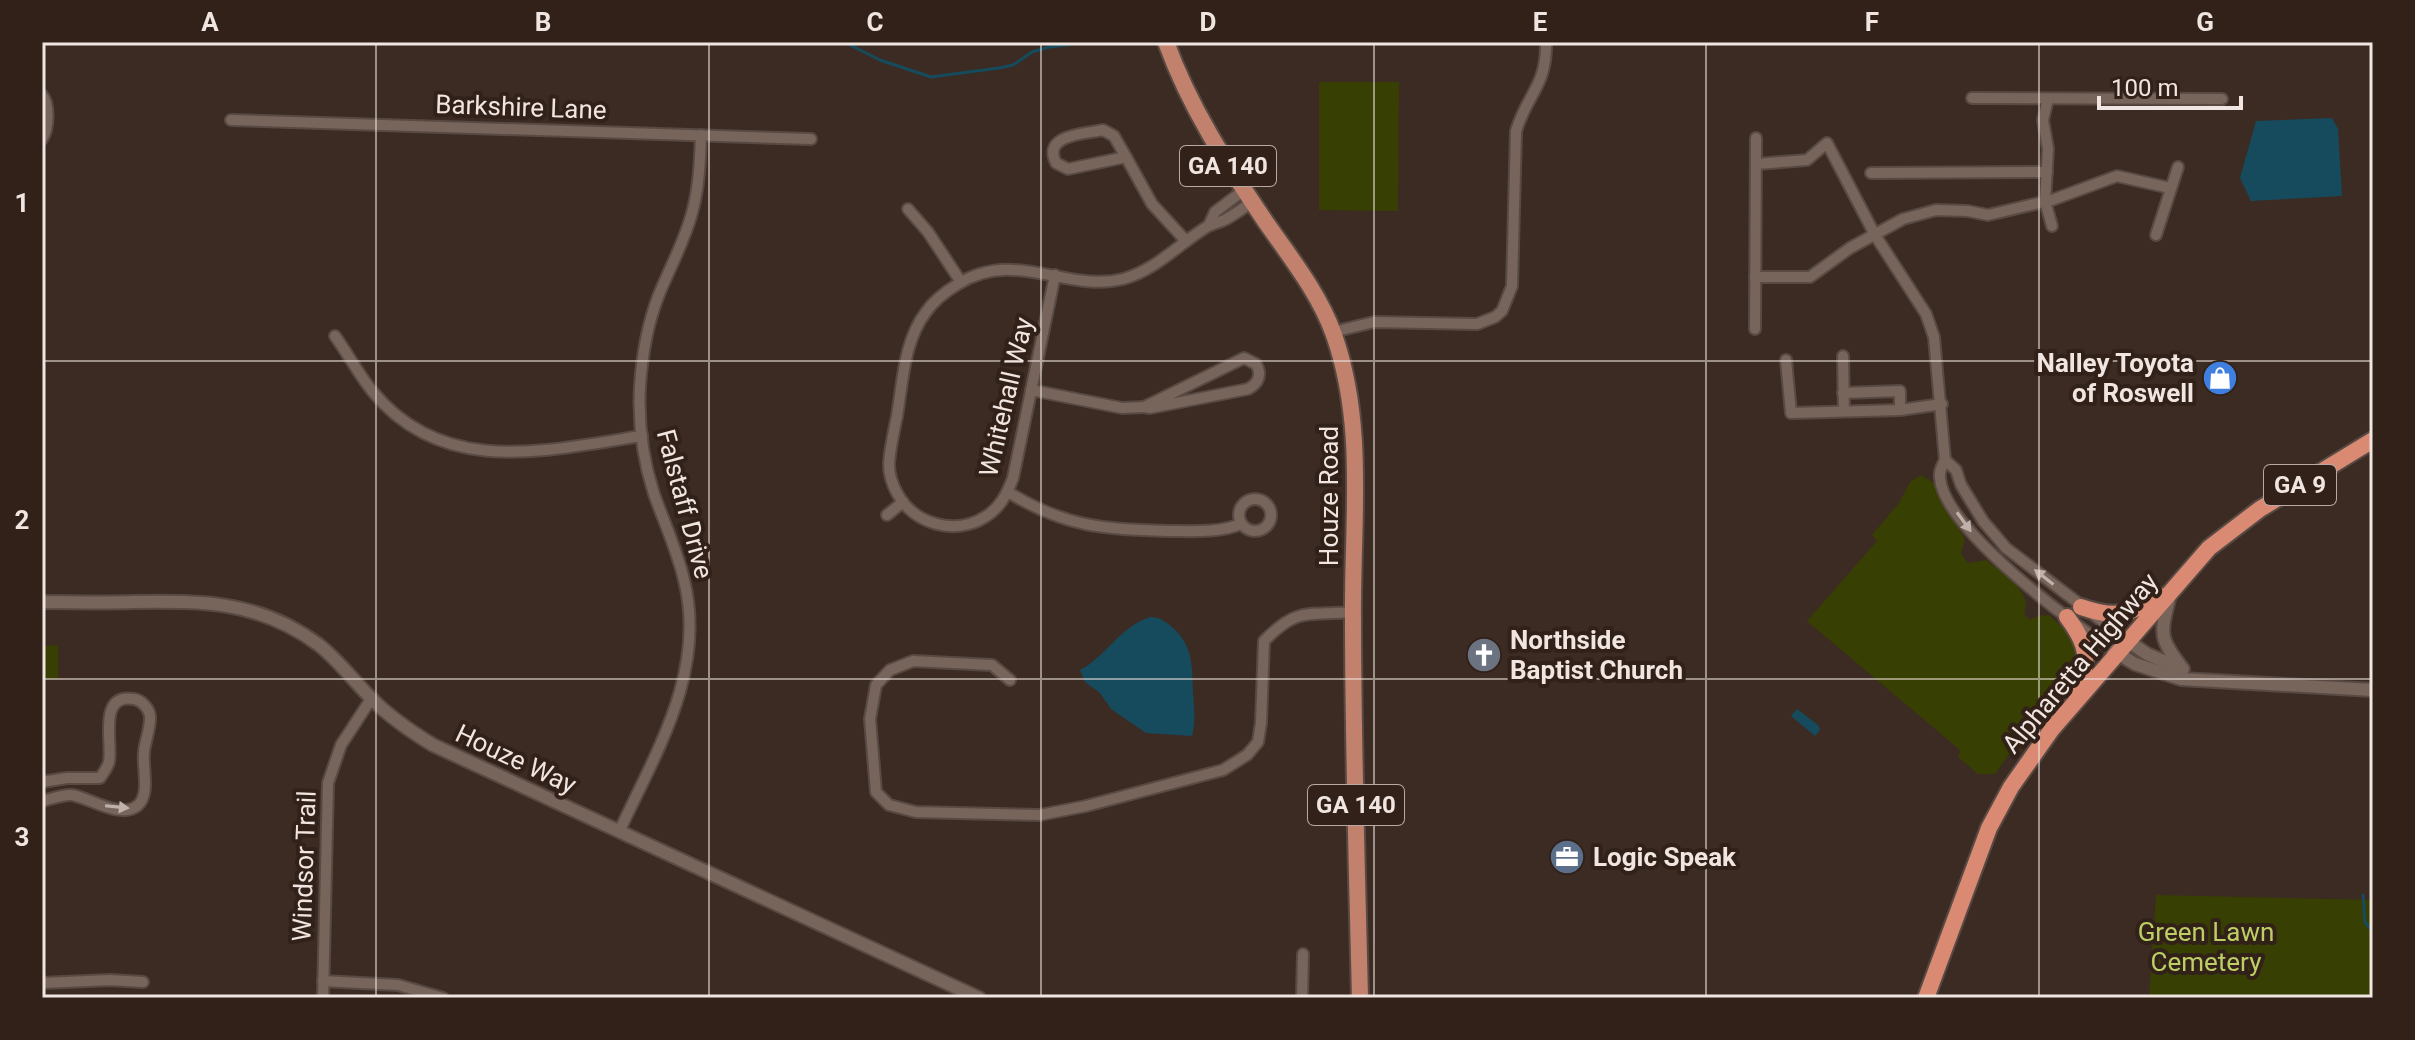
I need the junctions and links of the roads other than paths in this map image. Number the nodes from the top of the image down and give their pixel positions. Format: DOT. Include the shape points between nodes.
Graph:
graph roads {
  1 [pos="1166,42"];
  2 [pos="1546,42"];
  3 [pos="42,95"];
  4 [pos="1972,98"];
  5 [pos="2048,99"];
  6 [pos="2222,99"];
  7 [pos="231,120"];
  8 [pos="701,135"];
  9 [pos="1756,138"];
  10 [pos="42,139"];
  11 [pos="811,139"];
  12 [pos="1126,157"];
  13 [pos="1756,164"];
  14 [pos="2178,167"];
  15 [pos="2047,172"];
  16 [pos="1871,173"];
  17 [pos="2170,188"];
  18 [pos="1248,196"];
  19 [pos="2045,201"];
  20 [pos="908,209"];
  21 [pos="2052,226"];
  22 [pos="1875,235"];
  23 [pos="2156,235"];
  24 [pos="1186,241"];
  25 [pos="1055,275"];
  26 [pos="1755,277"];
  27 [pos="961,282"];
  28 [pos="1755,329"];
  29 [pos="1333,332"];
  30 [pos="335,336"];
  31 [pos="1843,356"];
  32 [pos="1786,360"];
  33 [pos="1031,390"];
  34 [pos="1843,393"];
  35 [pos="1942,404"];
  36 [pos="1144,407"];
  37 [pos="1900,410"];
  38 [pos="1844,411"];
  39 [pos="642,436"];
  40 [pos="2373,440"];
  41 [pos="1945,460"];
  42 [pos="1008,492"];
  43 [pos="903,502"];
  44 [pos="887,515"];
  45 [pos="1241,524"];
  46 [pos="2172,589"];
  47 [pos="42,602"];
  48 [pos="2081,607"];
  49 [pos="1353,612"];
  50 [pos="2067,617"];
  51 [pos="2122,647"];
  52 [pos="2183,669"];
  53 [pos="2196,678"];
  54 [pos="1010,680"];
  55 [pos="2373,690"];
  56 [pos="371,699"];
  57 [pos="2063,716"];
  58 [pos="42,782"];
  59 [pos="42,801"];
  60 [pos="619,832"];
  61 [pos="1303,954"];
  62 [pos="323,981"];
  63 [pos="143,982"];
  64 [pos="42,983"];
  65 [pos="323,998"];
  66 [pos="443,998"];
  67 [pos="979,998"];
  68 [pos="1302,998"];
  69 [pos="1360,998"];
  70 [pos="1926,998"];
  1 -- 18 [label="main road, Houze Road / GA 140" via="1200,122"];
  2 -- 29 [label="street" via="1542,81 1516,131 1512,286 1502,311 1477,324 1374,322"];
  3 -- 10 [label="street" via="47,102"];
  4 -- 5 [label="street"];
  5 -- 6 [label="street"];
  5 -- 15 [label="street" via="2043,120"];
  7 -- 8 [label="street, Barkshire Lane"];
  8 -- 11 [label="street, Barkshire Lane"];
  8 -- 39 [label="street, Falstaff Drive" via="692,214 646,342 640,387"];
  9 -- 13 [label="street"];
  12 -- 12 [label="street" via="1114,136 1103,130 1063,138 1053,152 1056,163 1068,169"];
  12 -- 24 [label="street" via="1152,204"];
  13 -- 22 [label="street" via="1807,160 1827,143"];
  13 -- 26 [label="street"];
  14 -- 17 [label="street"];
  15 -- 16 [label="street"];
  15 -- 19 [label="street"];
  17 -- 19 [label="street" via="2117,176"];
  17 -- 23 [label="street"];
  18 -- 24 [label="street" via="1223,221"];
  18 -- 29 [label="main road, Houze Road / GA 140" via="1306,281"];
  19 -- 21 [label="street"];
  19 -- 22 [label="street" via="1988,215 1936,210 1903,219"];
  20 -- 27 [label="street"];
  22 -- 26 [label="street" via="1810,277"];
  22 -- 35 [label="street" via="1926,314"];
  24 -- 25 [label="street" via="1150,268 1124,279 1095,282"];
  25 -- 27 [label="street" via="1000,269"];
  25 -- 33 [label="street, Whitehall Way"];
  26 -- 28 [label="street"];
  27 -- 43 [label="street" via="927,310 908,348 889,462 892,483"];
  29 -- 49 [label="main road, Houze Road / GA 140" via="1350,392 1355,442"];
  30 -- 39 [label="street" via="382,401 416,427 452,444 526,453"];
  31 -- 34 [label="street"];
  32 -- 38 [label="street" via="1791,413"];
  33 -- 36 [label="street" via="1122,408"];
  33 -- 42 [label="street, Whitehall Way"];
  34 -- 37 [label="street" via="1900,391"];
  34 -- 38 [label="street"];
  35 -- 37 [label="street"];
  35 -- 41 [label="street"];
  36 -- 36 [label="street" via="1248,389 1258,380 1258,368 1251,360 1239,359"];
  37 -- 38 [label="street"];
  39 -- 60 [label="street, Falstaff Drive" via="653,491 685,582 690,642 676,708"];
  40 -- 46 [label="highway, Alpharetta Highway / GA 9" via="2241,522"];
  48 -- 41 [label="street, one-way" via="2006,548"];
  41 -- 50 [label="street, one-way" via="1941,483 1969,530"];
  42 -- 43 [label="street, Whitehall Way" via="986,517 956,527 927,521"];
  42 -- 45 [label="street" via="1035,509 1106,529 1187,531"];
  43 -- 44 [label="street"];
  46 -- 48 [label="highway" via="2125,614"];
  46 -- 51 [label="highway, Alpharetta Highway / GA 9"];
  46 -- 52 [label="street" via="2162,634"];
  47 -- 56 [label="street, Houze Way" via="196,601 246,609 304,634 335,658"];
  48 -- 51 [label="street"];
  49 -- 54 [label="street" via="1297,614 1264,641 1258,742 1223,770 1040,815 916,812 889,805 876,792 870,719 876,685 890,670 913,661 992,665"];
  49 -- 69 [label="main road, Houze Road / GA 140"];
  50 -- 51 [label="street"];
  50 -- 57 [label="highway" via="2079,633 2086,658 2082,681"];
  51 -- 52 [label="street"];
  51 -- 53 [label="street" via="2166,675"];
  51 -- 57 [label="highway, Alpharetta Highway / GA 9"];
  52 -- 53 [label="street"];
  53 -- 55 [label="street"];
  56 -- 60 [label="street, Houze Way" via="433,745"];
  56 -- 62 [label="street, Windsor Trail" via="341,745 328,783"];
  57 -- 70 [label="highway, Alpharetta Highway / GA 9" via="1991,823"];
  59 -- 58 [label="street, one-way" via="71,795 122,810 135,808 144,794 150,718 146,707 134,698 113,706 108,716 109,761 100,778"];
  60 -- 67 [label="street, Houze Way"];
  61 -- 68 [label="street"];
  62 -- 65 [label="street, Windsor Trail"];
  62 -- 66 [label="street" via="398,985"];
  63 -- 64 [label="street"];
}
